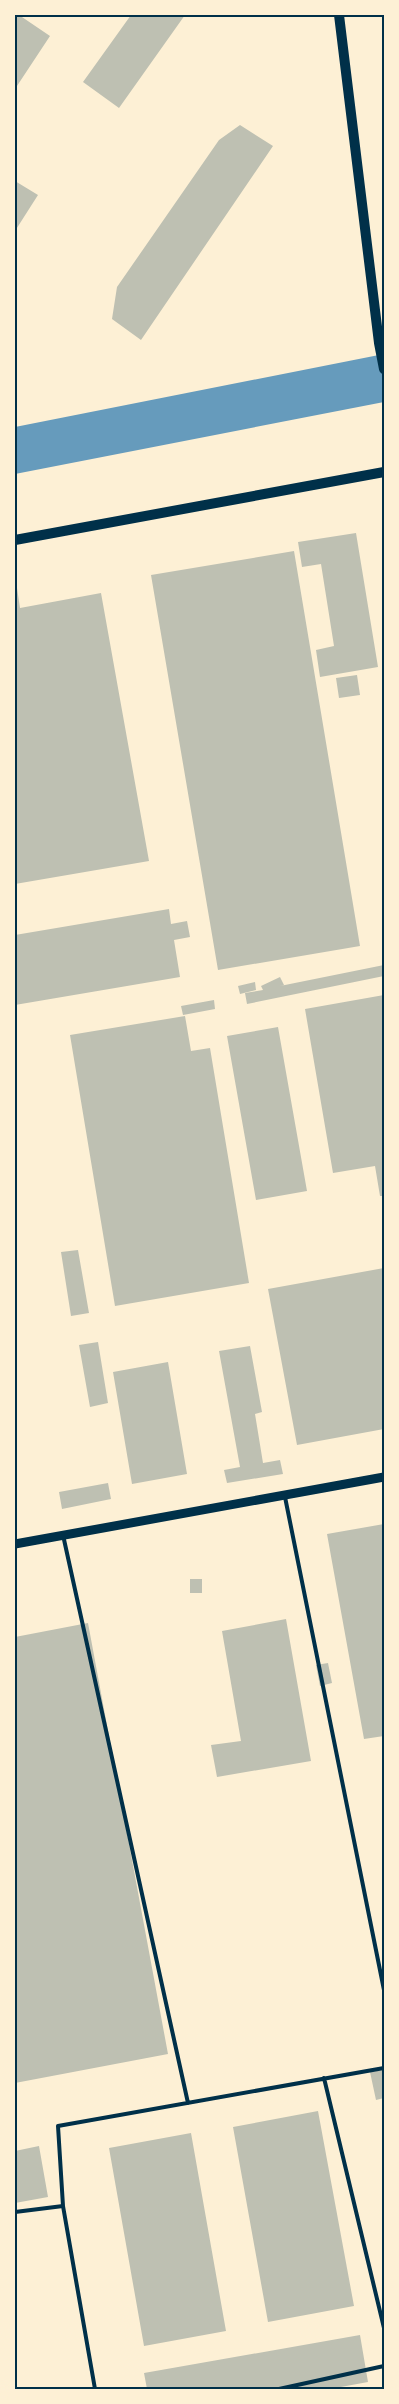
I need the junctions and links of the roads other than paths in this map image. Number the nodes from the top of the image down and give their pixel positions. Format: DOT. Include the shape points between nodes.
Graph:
graph roads {
  1 [pos="338,15"];
  2 [pos="384,292"];
  3 [pos="373,294"];
  4 [pos="384,369"];
  5 [pos="384,472"];
  6 [pos="15,540"];
  7 [pos="384,1477"];
  8 [pos="285,1495"];
  9 [pos="63,1535"];
  10 [pos="15,1544"];
  11 [pos="384,1990"];
  12 [pos="384,2068"];
  13 [pos="324,2078"];
  14 [pos="188,2103"];
  15 [pos="63,2206"];
  16 [pos="15,2212"];
  17 [pos="384,2328"];
  18 [pos="384,2366"];
  19 [pos="95,2389"];
  20 [pos="279,2389"];
  1 -- 3 [label="main road"];
  2 -- 3 [label="main road"];
  3 -- 4 [label="main road"];
  5 -- 6 [label="main road"];
  7 -- 8 [label="street"];
  8 -- 9 [label="street"];
  8 -- 11 [label="lane"];
  9 -- 10 [label="street"];
  9 -- 14 [label="lane"];
  12 -- 13 [label="lane"];
  13 -- 14 [label="lane"];
  13 -- 17 [label="lane"];
  14 -- 15 [label="lane" via="58,2126"];
  15 -- 16 [label="lane"];
  15 -- 19 [label="lane"];
  18 -- 20 [label="lane"];
}
